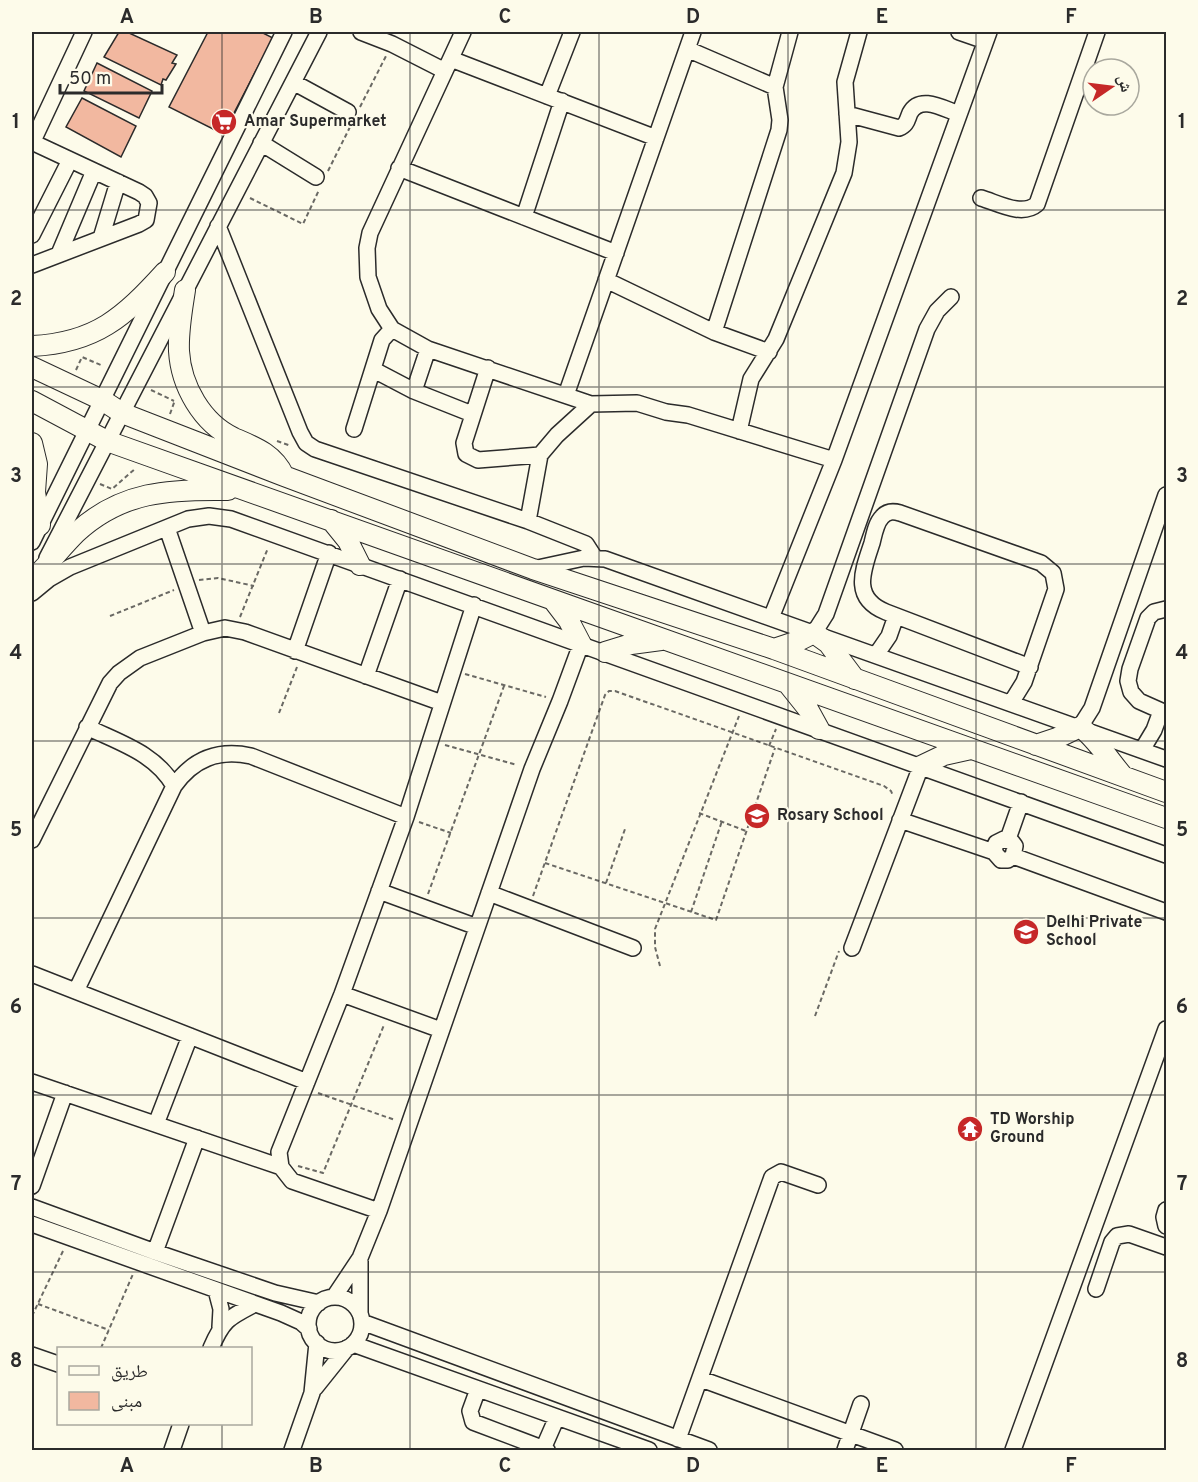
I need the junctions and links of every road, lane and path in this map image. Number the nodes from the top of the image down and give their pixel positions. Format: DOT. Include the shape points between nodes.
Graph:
graph roads {
  1 [pos="84,32"];
  2 [pos="284,32"];
  3 [pos="319,32"];
  4 [pos="361,32"];
  5 [pos="463,32"];
  6 [pos="572,32"];
  7 [pos="693,32"];
  8 [pos="790,32"];
  9 [pos="859,32"];
  10 [pos="959,32"];
  11 [pos="1097,32"];
  12 [pos="987,36"];
  13 [pos="392,44"];
  14 [pos="687,49"];
  15 [pos="448,65"];
  16 [pos="293,82"];
  17 [pos="775,87"];
  18 [pos="547,96"];
  19 [pos="562,102"];
  20 [pos="354,112"];
  21 [pos="847,114"];
  22 [pos="959,114"];
  23 [pos="656,138"];
  24 [pos="32,142"];
  25 [pos="261,143"];
  26 [pos="70,160"];
  27 [pos="399,168"];
  28 [pos="94,171"];
  29 [pos="323,176"];
  30 [pos="118,182"];
  31 [pos="236,191"];
  32 [pos="981,198"];
  33 [pos="524,217"];
  34 [pos="218,226"];
  35 [pos="32,235"];
  36 [pos="101,238"];
  37 [pos="616,253"];
  38 [pos="59,254"];
  39 [pos="32,265"];
  40 [pos="165,272"];
  41 [pos="606,280"];
  42 [pos="185,291"];
  43 [pos="951,297"];
  44 [pos="392,329"];
  45 [pos="714,332"];
  46 [pos="32,346"];
  47 [pos="428,349"];
  48 [pos="768,352"];
  49 [pos="32,367"];
  50 [pos="488,368"];
  51 [pos="374,370"];
  52 [pos="414,391"];
  53 [pos="566,396"];
  54 [pos="102,400"];
  55 [pos="32,401"];
  56 [pos="591,404"];
  57 [pos="122,413"];
  58 [pos="471,414"];
  59 [pos="87,429"];
  60 [pos="354,429"];
  61 [pos="739,431"];
  62 [pos="107,441"];
  63 [pos="32,443"];
  64 [pos="540,455"];
  65 [pos="834,460"];
  66 [pos="284,476"];
  67 [pos="242,490"];
  68 [pos="1167,495"];
  69 [pos="331,520"];
  70 [pos="528,521"];
  71 [pos="167,528"];
  72 [pos="36,534"];
  73 [pos="274,534"];
  74 [pos="329,553"];
  75 [pos="595,558"];
  76 [pos="360,565"];
  77 [pos="533,569"];
  78 [pos="400,579"];
  79 [pos="35,580"];
  80 [pos="32,593"];
  81 [pos="553,600"];
  82 [pos="474,605"];
  83 [pos="1167,609"];
  84 [pos="896,616"];
  85 [pos="771,618"];
  86 [pos="236,629"];
  87 [pos="203,633"];
  88 [pos="814,633"];
  89 [pos="668,640"];
  90 [pos="581,644"];
  91 [pos="774,649"];
  92 [pos="298,652"];
  93 [pos="605,652"];
  94 [pos="876,655"];
  95 [pos="1030,667"];
  96 [pos="454,670"];
  97 [pos="366,676"];
  98 [pos="856,680"];
  99 [pos="786,682"];
  100 [pos="504,686"];
  101 [pos="560,701"];
  102 [pos="744,702"];
  103 [pos="442,703"];
  104 [pos="1011,703"];
  105 [pos="1164,712"];
  106 [pos="279,713"];
  107 [pos="87,727"];
  108 [pos="1080,727"];
  109 [pos="819,729"];
  110 [pos="732,732"];
  111 [pos="431,741"];
  112 [pos="1036,745"];
  113 [pos="775,747"];
  114 [pos="971,749"];
  115 [pos="1142,750"];
  116 [pos="479,754"];
  117 [pos="1167,759"];
  118 [pos="921,766"];
  119 [pos="532,769"];
  120 [pos="1125,778"];
  121 [pos="174,786"];
  122 [pos="1167,792"];
  123 [pos="894,800"];
  124 [pos="1021,802"];
  125 [pos="699,813"];
  126 [pos="406,817"];
  127 [pos="36,818"];
  128 [pos="1167,818"];
  129 [pos="900,820"];
  130 [pos="722,821"];
  131 [pos="625,828"];
  132 [pos="746,831"];
  133 [pos="450,833"];
  134 [pos="1008,839"];
  135 [pos="32,840"];
  136 [pos="994,852"];
  137 [pos="1167,855"];
  138 [pos="1013,856"];
  139 [pos="545,863"];
  140 [pos="606,884"];
  141 [pos="379,891"];
  142 [pos="489,893"];
  143 [pos="664,903"];
  144 [pos="423,907"];
  145 [pos="529,908"];
  146 [pos="691,912"];
  147 [pos="1167,912"];
  148 [pos="477,927"];
  149 [pos="633,948"];
  150 [pos="846,949"];
  151 [pos="660,966"];
  152 [pos="32,974"];
  153 [pos="76,992"];
  154 [pos="342,994"];
  155 [pos="390,1011"];
  156 [pos="815,1016"];
  157 [pos="1167,1029"];
  158 [pos="441,1030"];
  159 [pos="189,1036"];
  160 [pos="32,1082"];
  161 [pos="306,1085"];
  162 [pos="65,1093"];
  163 [pos="351,1105"];
  164 [pos="156,1124"];
  165 [pos="409,1125"];
  166 [pos="197,1138"];
  167 [pos="280,1164"];
  168 [pos="818,1185"];
  169 [pos="32,1186"];
  170 [pos="32,1207"];
  171 [pos="1167,1210"];
  172 [pos="379,1212"];
  173 [pos="32,1224"];
  174 [pos="1167,1226"];
  175 [pos="70,1237"];
  176 [pos="1167,1247"];
  177 [pos="155,1252"];
  178 [pos="360,1258"];
  179 [pos="138,1263"];
  180 [pos="1096,1289"];
  181 [pos="216,1290"];
  182 [pos="334,1297"];
  183 [pos="319,1303"];
  184 [pos="38,1304"];
  185 [pos="255,1304"];
  186 [pos="32,1316"];
  187 [pos="361,1318"];
  188 [pos="220,1327"];
  189 [pos="309,1329"];
  190 [pos="109,1330"];
  191 [pos="317,1343"];
  192 [pos="350,1346"];
  193 [pos="101,1347"];
  194 [pos="211,1347"];
  195 [pos="32,1355"];
  196 [pos="57,1364"];
  197 [pos="701,1378"];
  198 [pos="478,1389"];
  199 [pos="312,1393"];
  200 [pos="861,1404"];
  201 [pos="557,1417"];
  202 [pos="181,1425"];
  203 [pos="851,1434"];
  204 [pos="678,1439"];
  205 [pos="172,1450"];
  206 [pos="292,1450"];
  207 [pos="545,1450"];
  208 [pos="649,1450"];
  209 [pos="709,1450"];
  210 [pos="846,1450"];
  211 [pos="895,1450"];
  212 [pos="1013,1450"];
  1 -- 24 [label="street"];
  2 -- 40 [label="street"];
  3 -- 16 [label="street"];
  4 -- 13 [label="street"];
  5 -- 15 [label="street"];
  6 -- 18 [label="street"];
  7 -- 14 [label="street"];
  8 -- 17 [label="street"];
  9 -- 21 [label="street" via="845,82"];
  10 -- 12 [label="street"];
  11 -- 32 [label="street" via="1037,204 1026,211"];
  12 -- 22 [label="street"];
  13 -- 15 [label="street"];
  13 -- 20 [label="path"];
  14 -- 17 [label="street"];
  14 -- 23 [label="street"];
  15 -- 18 [label="street"];
  15 -- 27 [label="street"];
  16 -- 20 [label="street"];
  16 -- 25 [label="street"];
  17 -- 45 [label="street" via="780,125"];
  18 -- 19 [label="street"];
  19 -- 23 [label="street"];
  19 -- 33 [label="street"];
  20 -- 29 [label="path"];
  21 -- 22 [label="street" via="899,128 905,126 919,104"];
  21 -- 48 [label="street" via="849,142 844,173"];
  22 -- 65 [label="street"];
  23 -- 37 [label="street"];
  24 -- 26 [label="street"];
  25 -- 29 [label="street"];
  25 -- 31 [label="street"];
  26 -- 28 [label="street"];
  26 -- 35 [label="street"];
  27 -- 33 [label="street"];
  27 -- 44 [label="street" via="370,234 366,263 379,309"];
  28 -- 30 [label="street"];
  28 -- 38 [label="street"];
  29 -- 31 [label="path" via="303,224"];
  30 -- 36 [label="street"];
  30 -- 36 [label="street" via="145,196 149,202 146,220"];
  31 -- 34 [label="street"];
  33 -- 37 [label="street"];
  34 -- 42 [label="street"];
  34 -- 70 [label="street" via="306,443"];
  36 -- 38 [label="street"];
  37 -- 41 [label="street"];
  38 -- 39 [label="street"];
  40 -- 46 [label="main road" via="111,324 77,339"];
  40 -- 54 [label="street"];
  41 -- 45 [label="street"];
  41 -- 53 [label="street"];
  42 -- 57 [label="street"];
  42 -- 66 [label="main road" via="179,351 189,392 216,426 270,456"];
  43 -- 88 [label="street" via="927,329 826,614"];
  44 -- 47 [label="street"];
  44 -- 51 [label="street" via="382,340"];
  45 -- 48 [label="street"];
  47 -- 50 [label="street"];
  47 -- 52 [label="street"];
  48 -- 61 [label="street" via="751,379"];
  49 -- 54 [label="main road"];
  50 -- 53 [label="street"];
  50 -- 58 [label="street"];
  51 -- 52 [label="street"];
  51 -- 60 [label="street"];
  52 -- 58 [label="street"];
  53 -- 56 [label="street"];
  54 -- 57 [label="main road"];
  54 -- 59 [label="street"];
  55 -- 59 [label="main road"];
  56 -- 61 [label="street" via="637,403"];
  56 -- 64 [label="street"];
  57 -- 62 [label="street"];
  57 -- 66 [label="main road"];
  58 -- 64 [label="street" via="464,443 466,454 478,460"];
  59 -- 62 [label="main road"];
  59 -- 72 [label="street"];
  61 -- 65 [label="street"];
  62 -- 67 [label="main road"];
  62 -- 79 [label="street"];
  63 -- 72 [label="main road" via="37,464"];
  64 -- 70 [label="street"];
  65 -- 85 [label="street"];
  66 -- 77 [label="main road"];
  67 -- 69 [label="main road"];
  67 -- 79 [label="main road" via="175,490 125,502 76,534"];
  68 -- 108 [label="street" via="1092,708"];
  69 -- 76 [label="main road"];
  69 -- 81 [label="main road"];
  70 -- 75 [label="street" via="586,544"];
  71 -- 73 [label="street" via="198,517 220,516"];
  71 -- 80 [label="street" via="70,567"];
  71 -- 87 [label="street"];
  73 -- 74 [label="street"];
  73 -- 86 [label="path"];
  74 -- 76 [label="street"];
  74 -- 92 [label="street"];
  75 -- 77 [label="street"];
  75 -- 85 [label="street"];
  76 -- 78 [label="street"];
  77 -- 91 [label="main road"];
  78 -- 82 [label="street"];
  78 -- 97 [label="street"];
  81 -- 89 [label="main road"];
  81 -- 90 [label="main road"];
  82 -- 90 [label="street"];
  82 -- 96 [label="street"];
  83 -- 105 [label="street" via="1148,618 1128,675 1135,697"];
  84 -- 94 [label="street"];
  84 -- 95 [label="street"];
  84 -- 95 [label="street" via="868,600 862,587 879,523 883,515 891,512 1046,565 1053,573 1056,589"];
  85 -- 88 [label="street"];
  86 -- 87 [label="street"];
  86 -- 92 [label="street"];
  87 -- 107 [label="street" via="129,665 110,683"];
  88 -- 91 [label="main road"];
  88 -- 94 [label="street"];
  88 -- 98 [label="main road" via="828,643"];
  89 -- 93 [label="main road"];
  89 -- 99 [label="main road"];
  90 -- 93 [label="street"];
  90 -- 101 [label="street"];
  91 -- 98 [label="main road"];
  92 -- 97 [label="street"];
  92 -- 106 [label="path"];
  93 -- 102 [label="street"];
  94 -- 104 [label="street"];
  95 -- 104 [label="street"];
  96 -- 100 [label="path"];
  96 -- 103 [label="street"];
  97 -- 103 [label="street"];
  98 -- 112 [label="main road"];
  99 -- 109 [label="main road"];
  99 -- 114 [label="main road"];
  100 -- 101 [label="path"];
  100 -- 116 [label="path"];
  101 -- 119 [label="street"];
  102 -- 109 [label="street"];
  102 -- 110 [label="path"];
  103 -- 111 [label="street"];
  104 -- 108 [label="street"];
  105 -- 115 [label="street"];
  107 -- 121 [label="street" via="146,754"];
  107 -- 127 [label="street"];
  108 -- 112 [label="main road"];
  108 -- 115 [label="street"];
  108 -- 120 [label="main road" via="1091,734"];
  109 -- 118 [label="street"];
  110 -- 113 [label="path"];
  110 -- 125 [label="path"];
  110 -- 139 [label="path" via="615,691 606,693"];
  111 -- 116 [label="path"];
  111 -- 126 [label="street"];
  112 -- 120 [label="main road"];
  113 -- 123 [label="path" via="888,788"];
  113 -- 132 [label="path"];
  114 -- 118 [label="main road" via="944,755"];
  114 -- 128 [label="main road"];
  115 -- 117 [label="street"];
  116 -- 119 [label="path"];
  116 -- 133 [label="path"];
  118 -- 124 [label="street"];
  118 -- 129 [label="street"];
  119 -- 142 [label="street"];
  120 -- 122 [label="main road"];
  121 -- 126 [label="street" via="201,760 238,753"];
  121 -- 153 [label="street"];
  124 -- 134 [label="street"];
  124 -- 137 [label="street"];
  125 -- 130 [label="path"];
  125 -- 143 [label="path"];
  126 -- 133 [label="path"];
  126 -- 141 [label="street"];
  127 -- 135 [label="street"];
  129 -- 136 [label="street"];
  129 -- 150 [label="street"];
  130 -- 132 [label="path"];
  130 -- 146 [label="path"];
  131 -- 140 [label="path"];
  132 -- 146 [label="path" via="716,920"];
  133 -- 144 [label="path"];
  134 -- 136 [label="street" via="999,840"];
  134 -- 138 [label="street" via="1015,846"];
  136 -- 138 [label="street" via="1004,860"];
  138 -- 147 [label="street"];
  139 -- 140 [label="path"];
  139 -- 145 [label="path"];
  140 -- 143 [label="path"];
  141 -- 144 [label="street"];
  141 -- 154 [label="street"];
  142 -- 145 [label="street"];
  142 -- 148 [label="street"];
  143 -- 146 [label="path"];
  143 -- 151 [label="path" via="655,929"];
  144 -- 148 [label="street"];
  145 -- 149 [label="street"];
  148 -- 158 [label="street"];
  150 -- 156 [label="path"];
  152 -- 153 [label="street"];
  153 -- 159 [label="street"];
  154 -- 155 [label="street"];
  154 -- 161 [label="street"];
  155 -- 158 [label="street"];
  155 -- 163 [label="path"];
  157 -- 212 [label="street"];
  158 -- 165 [label="street"];
  159 -- 161 [label="street"];
  159 -- 164 [label="street"];
  160 -- 162 [label="street"];
  161 -- 163 [label="path"];
  161 -- 167 [label="street" via="281,1142"];
  162 -- 164 [label="street"];
  162 -- 169 [label="street"];
  163 -- 165 [label="path"];
  163 -- 167 [label="path" via="323,1173"];
  164 -- 166 [label="street"];
  165 -- 172 [label="street"];
  166 -- 167 [label="street"];
  166 -- 177 [label="street"];
  167 -- 172 [label="street" via="292,1181"];
  168 -- 197 [label="street" via="781,1172 772,1177"];
  170 -- 177 [label="street"];
  171 -- 174 [label="street"];
  172 -- 178 [label="street"];
  173 -- 175 [label="street"];
  175 -- 179 [label="street"];
  175 -- 184 [label="path"];
  176 -- 180 [label="street" via="1129,1234 1117,1236"];
  177 -- 183 [label="street" via="289,1297"];
  178 -- 182 [label="street"];
  178 -- 187 [label="street"];
  179 -- 181 [label="street"];
  179 -- 190 [label="path"];
  181 -- 185 [label="street"];
  181 -- 188 [label="street"];
  182 -- 183 [label="street"];
  182 -- 187 [label="street" via="350,1301"];
  183 -- 189 [label="street" via="312,1310"];
  184 -- 186 [label="path"];
  184 -- 190 [label="path"];
  185 -- 188 [label="street"];
  185 -- 189 [label="street" via="291,1317"];
  187 -- 192 [label="street" via="358,1338"];
  187 -- 204 [label="street"];
  188 -- 194 [label="street"];
  189 -- 191 [label="street"];
  190 -- 193 [label="path"];
  191 -- 192 [label="street" via="336,1351"];
  191 -- 199 [label="street"];
  192 -- 198 [label="street"];
  192 -- 199 [label="street"];
  195 -- 196 [label="street"];
  197 -- 203 [label="street"];
  197 -- 204 [label="street"];
  198 -- 201 [label="street"];
  198 -- 207 [label="street" via="470,1411 473,1422"];
  199 -- 206 [label="street"];
  200 -- 203 [label="street"];
  201 -- 207 [label="street"];
  201 -- 208 [label="street"];
  202 -- 205 [label="street"];
  203 -- 210 [label="street"];
  203 -- 211 [label="street"];
  204 -- 209 [label="street"];
}
